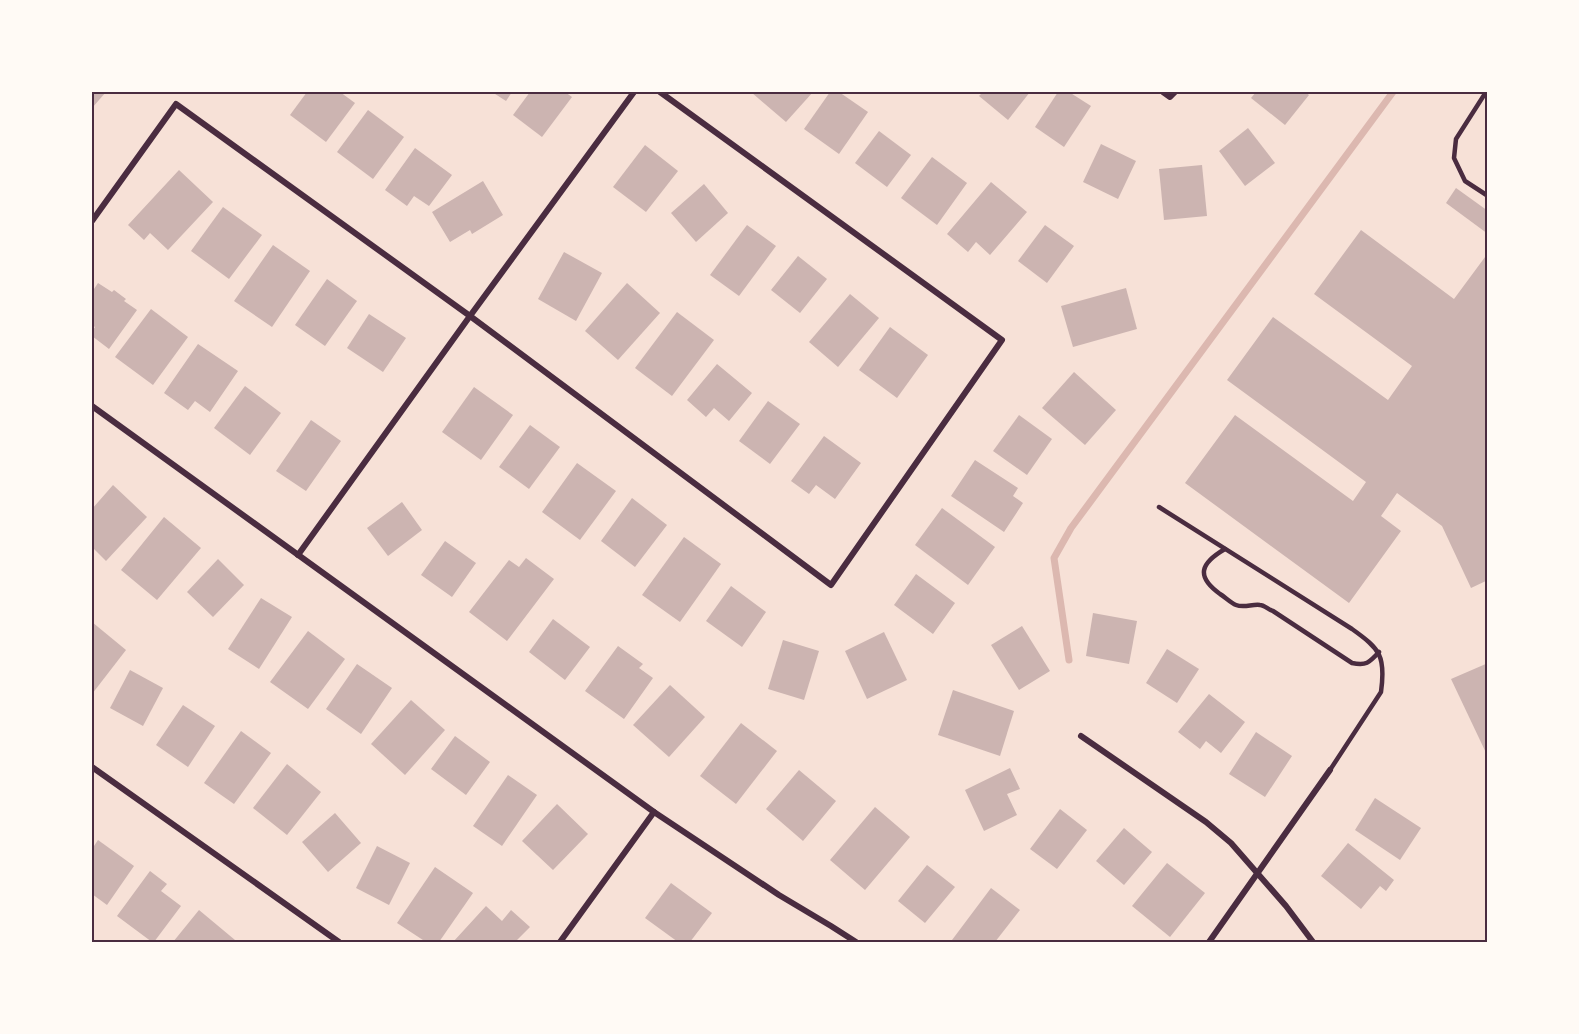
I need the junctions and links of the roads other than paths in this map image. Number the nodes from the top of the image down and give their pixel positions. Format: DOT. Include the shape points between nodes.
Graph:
graph roads {
  1 [pos="634,92"];
  2 [pos="660,92"];
  3 [pos="1163,92"];
  4 [pos="1486,92"];
  5 [pos="1173,94"];
  6 [pos="1488,196"];
  7 [pos="92,221"];
  8 [pos="470,316"];
  9 [pos="92,406"];
  10 [pos="1159,507"];
  11 [pos="1225,549"];
  12 [pos="298,555"];
  13 [pos="1379,652"];
  14 [pos="1081,736"];
  15 [pos="92,767"];
  16 [pos="1330,771"];
  17 [pos="654,812"];
  18 [pos="1257,873"];
  19 [pos="339,942"];
  20 [pos="560,942"];
  21 [pos="856,942"];
  22 [pos="1209,942"];
  23 [pos="1313,942"];
  1 -- 8 [label="street"];
  2 -- 8 [label="street" via="1002,340 831,585"];
  3 -- 5 [label="street"];
  4 -- 6 [label="lane" via="1456,139 1454,158 1465,181"];
  7 -- 8 [label="street" via="176,104"];
  8 -- 12 [label="street"];
  9 -- 12 [label="street"];
  10 -- 11 [label="lane"];
  11 -- 13 [label="lane" via="1352,629"];
  11 -- 13 [label="lane" via="1213,555 1203,570 1204,580 1211,588 1237,605 1260,605 1273,611 1352,663 1366,664"];
  12 -- 17 [label="street"];
  13 -- 16 [label="lane" via="1381,692"];
  14 -- 18 [label="street" via="1206,822"];
  15 -- 19 [label="street"];
  16 -- 18 [label="street"];
  17 -- 20 [label="street"];
  17 -- 21 [label="street"];
  18 -- 22 [label="street"];
  18 -- 23 [label="street"];
}
